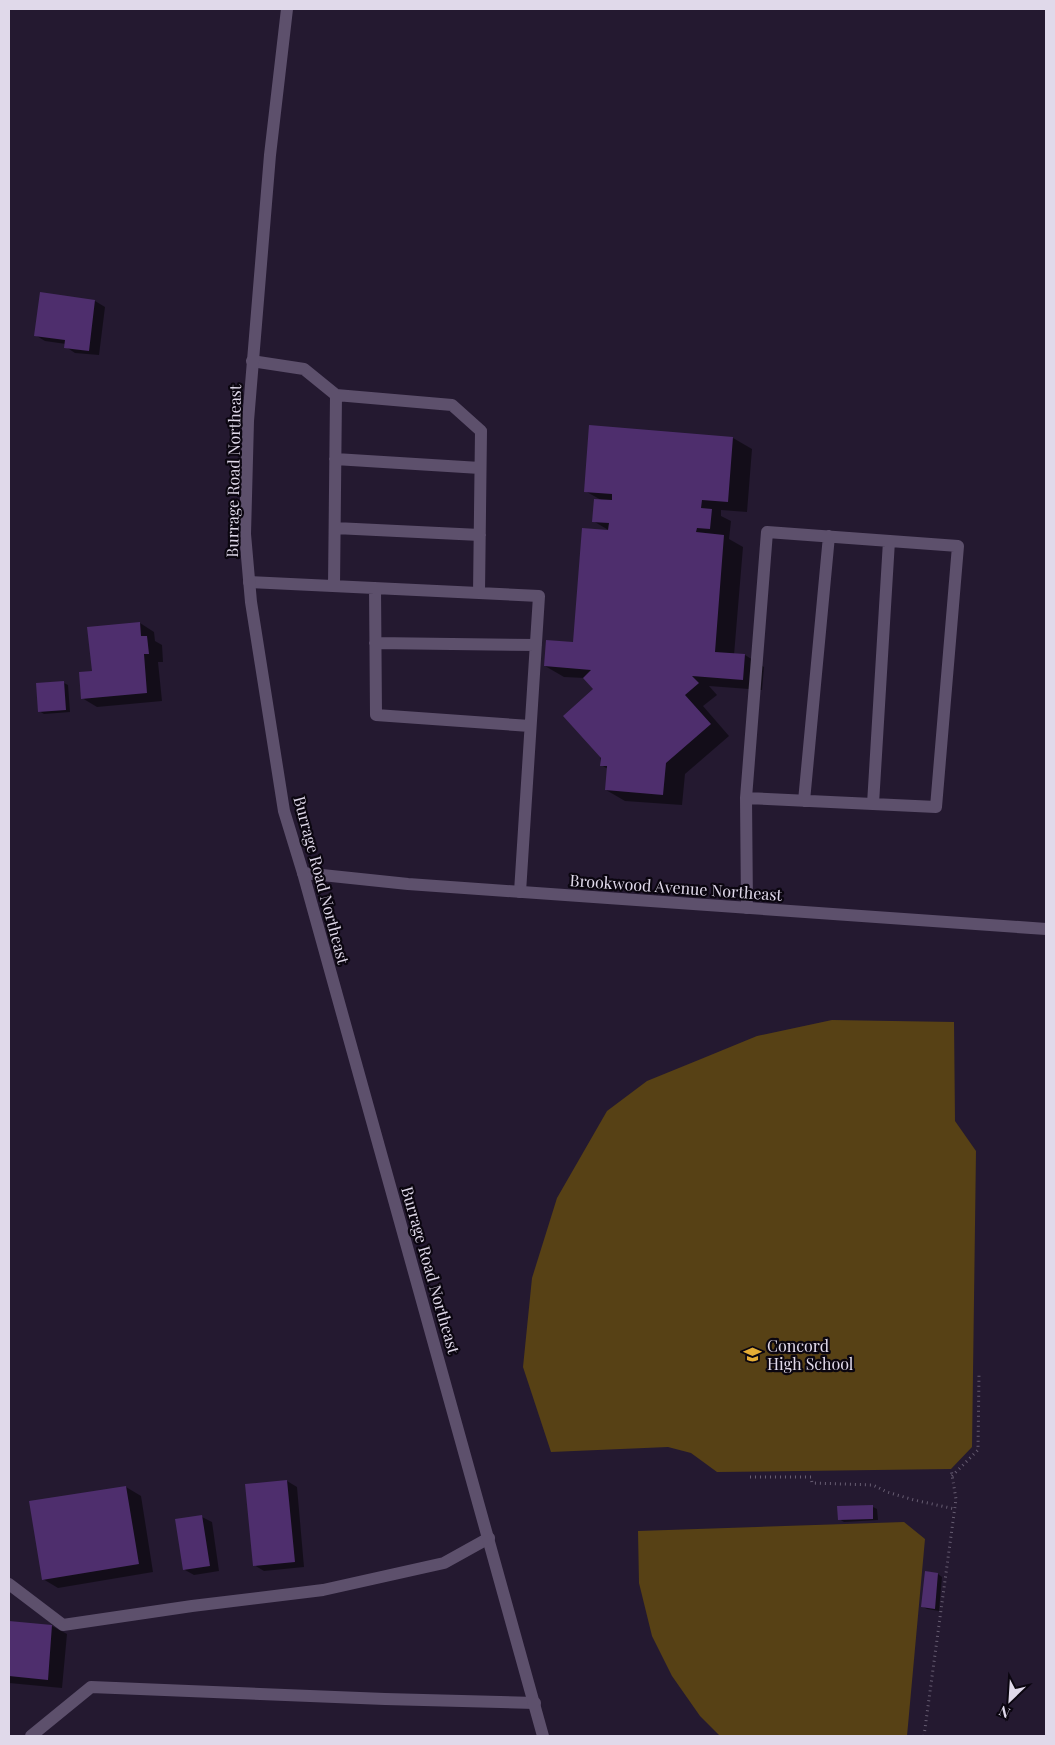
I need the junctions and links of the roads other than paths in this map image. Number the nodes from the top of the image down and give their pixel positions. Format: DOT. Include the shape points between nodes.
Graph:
graph roads {
  1 [pos="287,9"];
  2 [pos="252,361"];
  3 [pos="336,395"];
  4 [pos="335,459"];
  5 [pos="480,468"];
  6 [pos="335,528"];
  7 [pos="480,535"];
  8 [pos="828,536"];
  9 [pos="889,541"];
  10 [pos="249,582"];
  11 [pos="334,586"];
  12 [pos="375,588"];
  13 [pos="479,593"];
  14 [pos="375,643"];
  15 [pos="536,645"];
  16 [pos="530,726"];
  17 [pos="746,798"];
  18 [pos="804,801"];
  19 [pos="873,804"];
  20 [pos="303,873"];
  21 [pos="520,892"];
  22 [pos="747,908"];
  23 [pos="1046,929"];
  24 [pos="489,1538"];
  25 [pos="9,1584"];
  26 [pos="535,1704"];
  27 [pos="31,1736"];
  28 [pos="543,1736"];
  1 -- 2 [label="street, Burrage Road Northeast"];
  2 -- 3 [label="street" via="304,368"];
  2 -- 10 [label="street, Burrage Road Northeast" via="245,534"];
  3 -- 4 [label="street"];
  3 -- 5 [label="street" via="452,405 481,432"];
  4 -- 5 [label="street"];
  4 -- 6 [label="street"];
  5 -- 7 [label="street"];
  6 -- 7 [label="street"];
  6 -- 11 [label="street"];
  7 -- 13 [label="street"];
  8 -- 9 [label="street"];
  8 -- 17 [label="street" via="767,532"];
  8 -- 18 [label="street"];
  9 -- 19 [label="street"];
  9 -- 19 [label="street" via="958,546 936,806"];
  10 -- 11 [label="street"];
  10 -- 20 [label="street, Burrage Road Northeast" via="284,811"];
  11 -- 12 [label="street"];
  12 -- 13 [label="street"];
  12 -- 14 [label="street"];
  13 -- 15 [label="street" via="539,596"];
  14 -- 15 [label="street"];
  14 -- 16 [label="street" via="376,715"];
  15 -- 16 [label="street"];
  16 -- 21 [label="street"];
  17 -- 18 [label="street"];
  17 -- 22 [label="street"];
  18 -- 19 [label="street"];
  20 -- 21 [label="street, Brookwood Avenue Northeast"];
  20 -- 24 [label="street, Burrage Road Northeast"];
  21 -- 22 [label="street, Brookwood Avenue Northeast"];
  22 -- 23 [label="street, Brookwood Avenue Northeast"];
  24 -- 25 [label="street" via="444,1563 323,1590 63,1625"];
  24 -- 26 [label="street, Burrage Road Northeast"];
  26 -- 27 [label="street" via="91,1687"];
  26 -- 28 [label="street, Burrage Road Northeast"];
}
